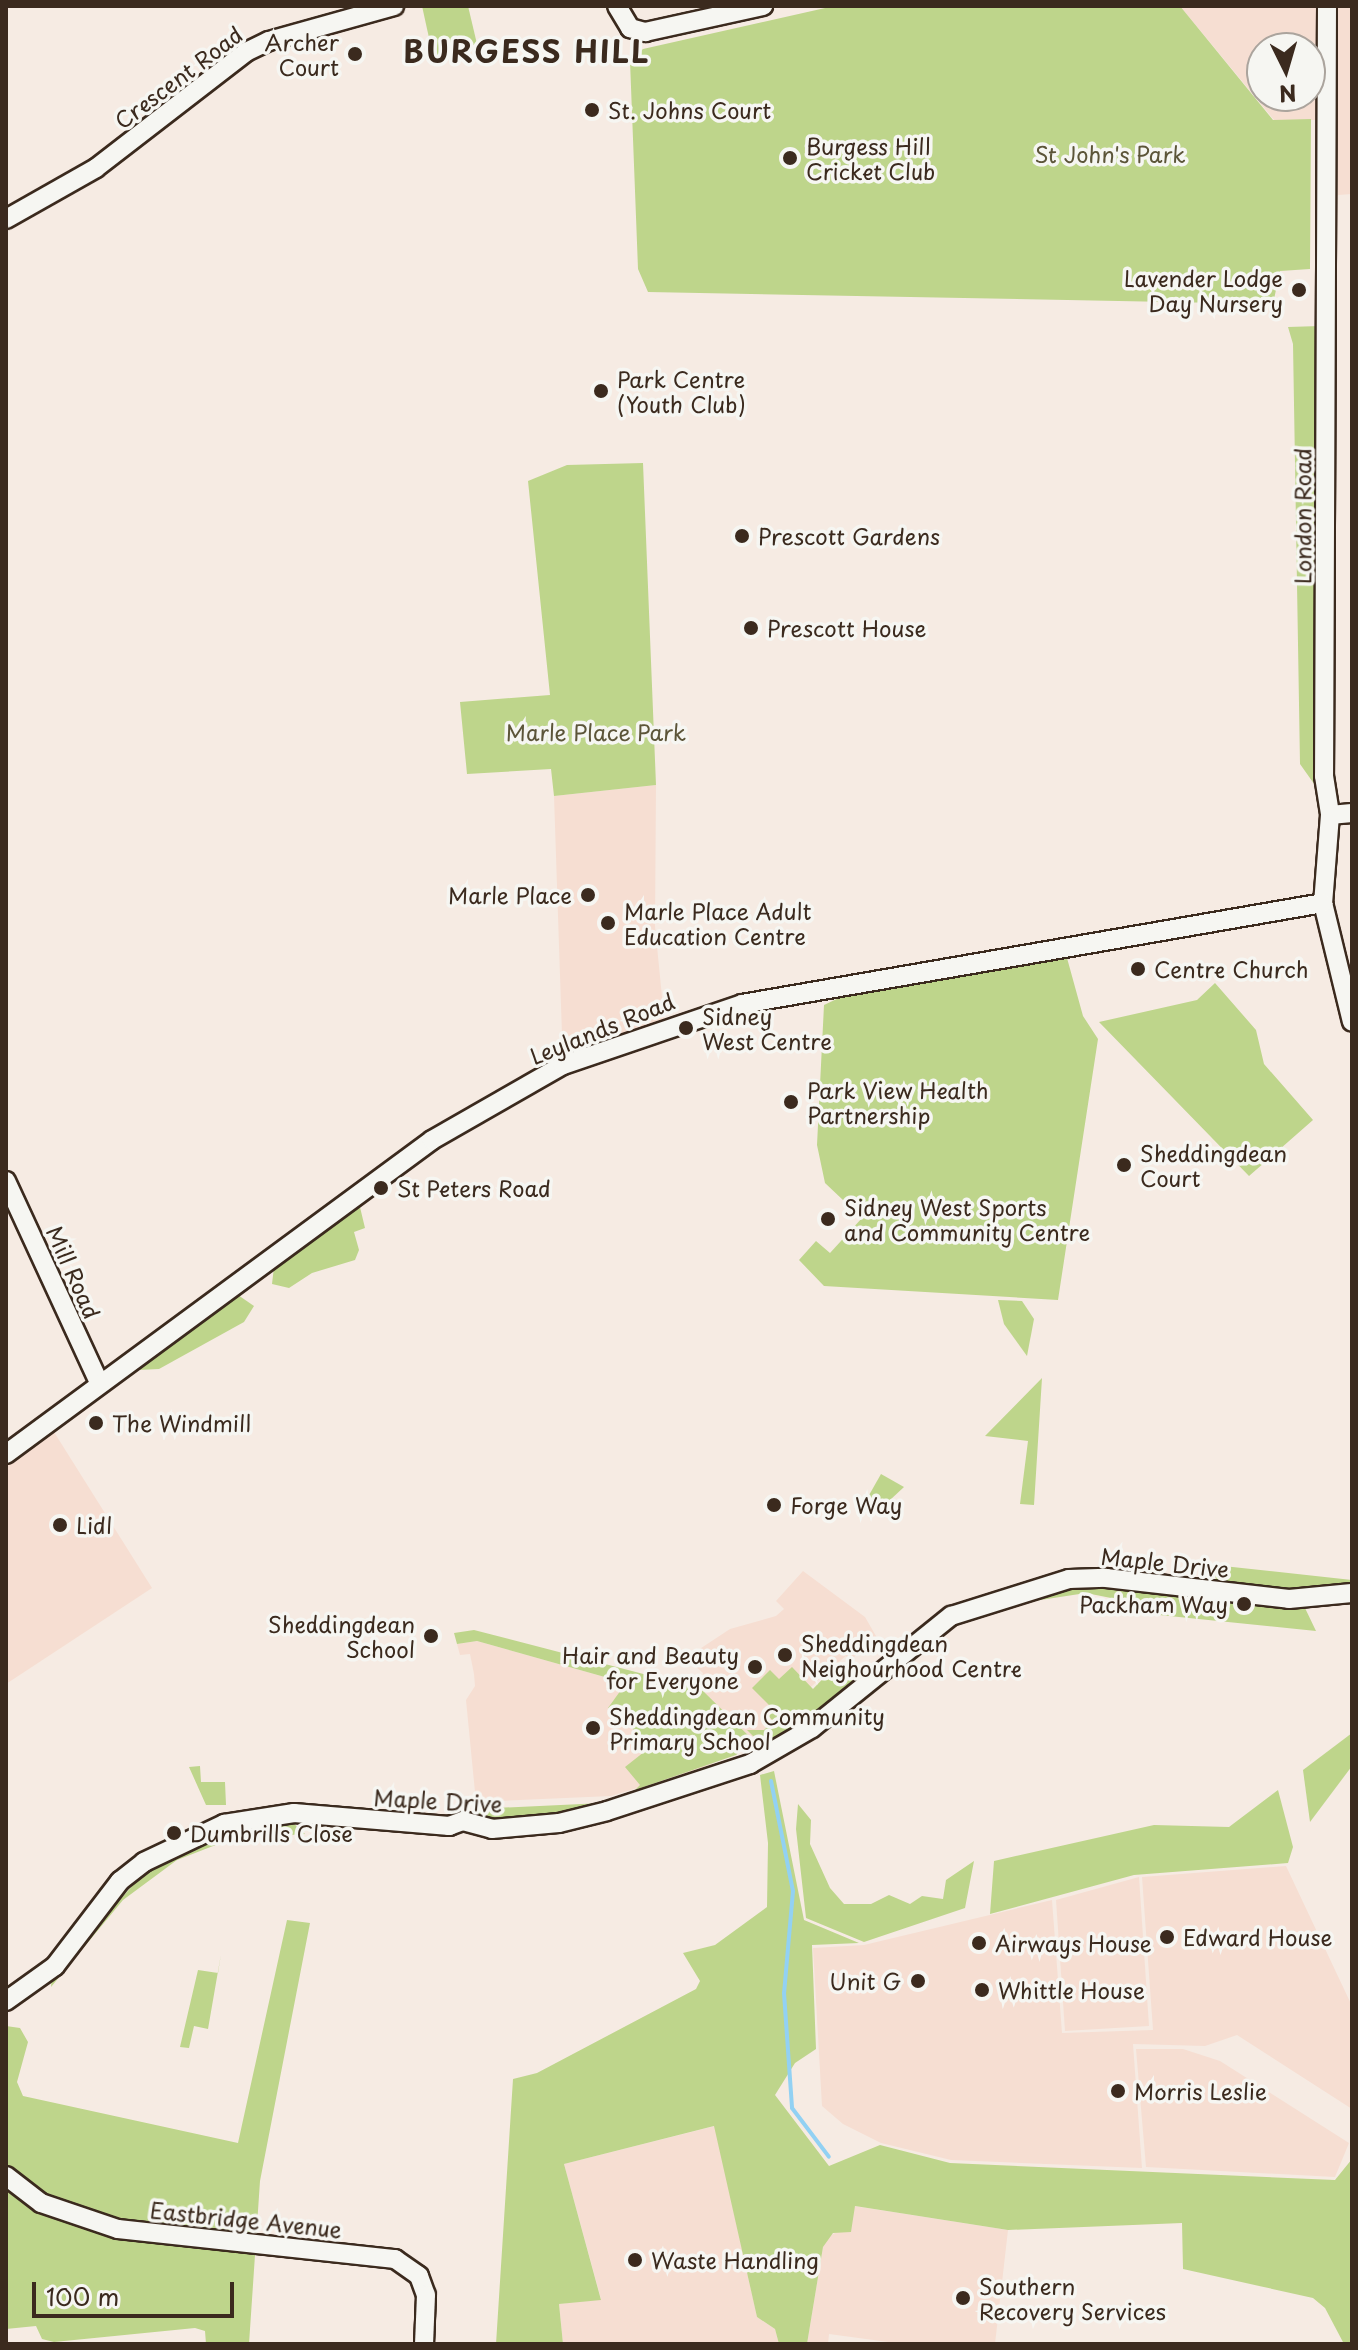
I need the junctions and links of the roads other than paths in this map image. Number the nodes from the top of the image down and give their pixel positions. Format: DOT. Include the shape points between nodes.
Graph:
graph roads {
  1 [pos="394,6"];
  2 [pos="617,6"];
  3 [pos="763,6"];
  4 [pos="1327,6"];
  5 [pos="6,219"];
  6 [pos="1352,813"];
  7 [pos="1330,815"];
  8 [pos="1323,903"];
  9 [pos="1352,1022"];
  10 [pos="6,1181"];
  11 [pos="99,1382"];
  12 [pos="6,1454"];
  13 [pos="1352,1593"];
  14 [pos="6,2001"];
  15 [pos="6,2176"];
  16 [pos="424,2344"];
  1 -- 5 [label="street, Crescent Road" via="246,52 96,168"];
  2 -- 3 [label="street" via="630,28 645,32"];
  4 -- 7 [label="street, London Road" via="1324,776"];
  6 -- 7 [label="street"];
  7 -- 8 [label="street, London Road"];
  8 -- 9 [label="street, London Road"];
  8 -- 11 [label="street, Leylands Road" via="742,1004 563,1065 432,1140"];
  10 -- 11 [label="street, Mill Road"];
  11 -- 12 [label="street, Leylands Road"];
  13 -- 14 [label="street, Maple Drive" via="1289,1599 1106,1578 1069,1579 951,1616 812,1728 750,1764 607,1811 559,1823 492,1829 463,1821 449,1826 294,1813 224,1824 144,1862 120,1881 55,1966"];
  15 -- 16 [label="street, Eastbridge Avenue" via="41,2203 118,2229 395,2259 419,2276 426,2295"];
}
